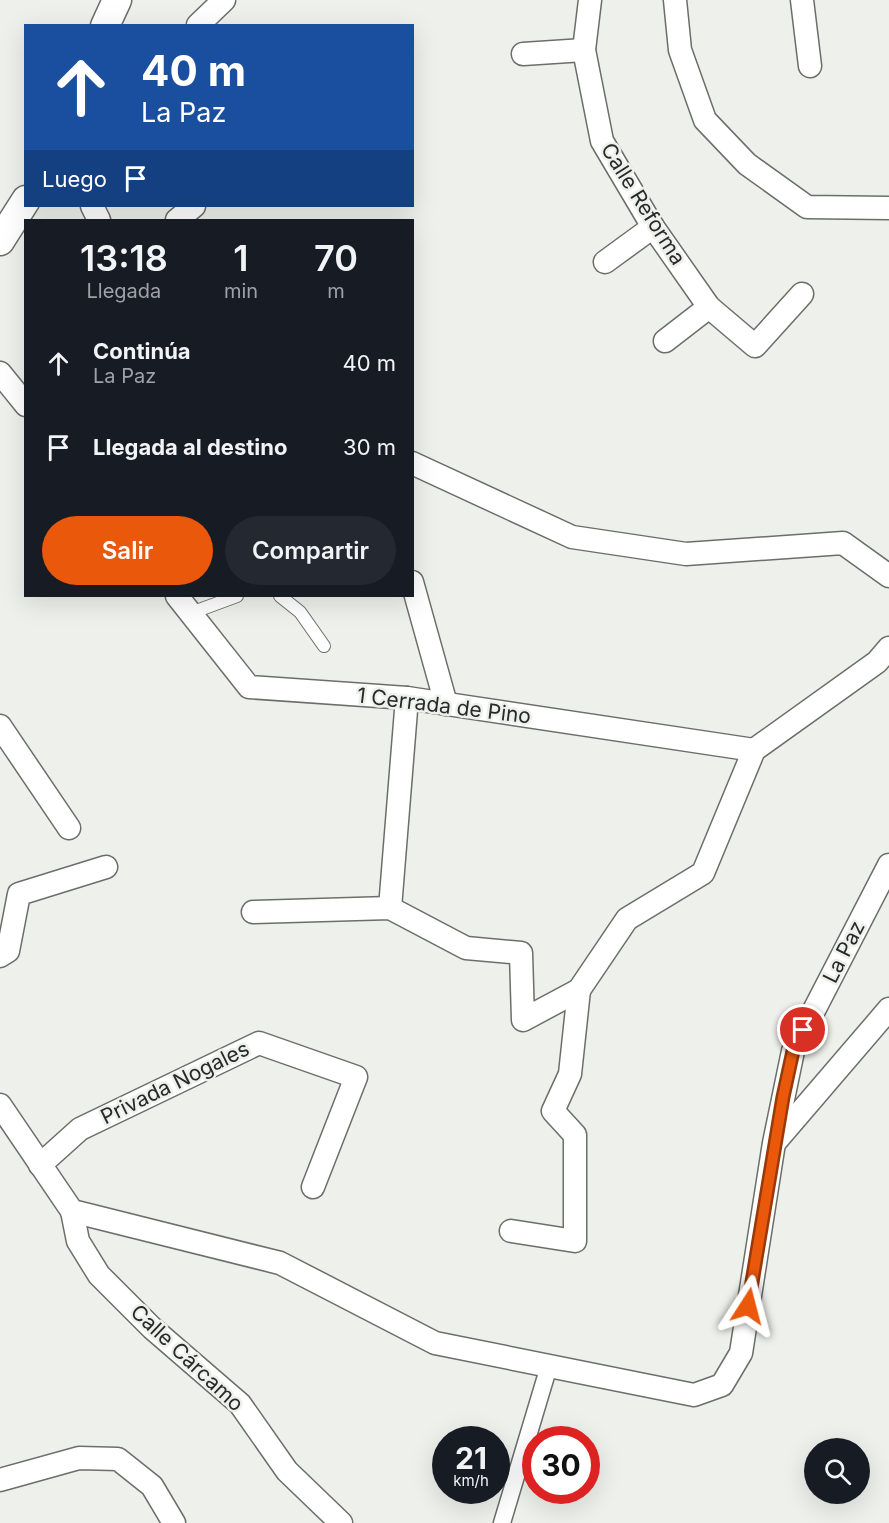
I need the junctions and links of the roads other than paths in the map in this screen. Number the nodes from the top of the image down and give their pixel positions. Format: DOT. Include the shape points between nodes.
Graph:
graph roads {
  1 [pos="117,0"];
  2 [pos="224,0"];
  3 [pos="590,0"];
  4 [pos="675,0"];
  5 [pos="802,0"];
  6 [pos="106,24"];
  7 [pos="199,24"];
  8 [pos="584,50"];
  9 [pos="523,54"];
  10 [pos="810,66"];
  11 [pos="24,203"];
  12 [pos="193,207"];
  13 [pos="889,208"];
  14 [pos="178,219"];
  15 [pos="653,227"];
  16 [pos="0,241"];
  17 [pos="605,262"];
  18 [pos="802,294"];
  19 [pos="709,307"];
  20 [pos="665,341"];
  21 [pos="0,373"];
  22 [pos="24,403"];
  23 [pos="414,465"];
  24 [pos="889,576"];
  25 [pos="414,589"];
  26 [pos="178,597"];
  27 [pos="234,597"];
  28 [pos="281,597"];
  29 [pos="190,613"];
  30 [pos="324,646"];
  31 [pos="889,648"];
  32 [pos="407,698"];
  33 [pos="446,704"];
  34 [pos="0,726"];
  35 [pos="754,750"];
  36 [pos="69,828"];
  37 [pos="889,865"];
  38 [pos="106,867"];
  39 [pos="390,908"];
  40 [pos="253,912"];
  41 [pos="0,956"];
  42 [pos="579,990"];
  43 [pos="889,1009"];
  44 [pos="0,1105"];
  45 [pos="774,1143"];
  46 [pos="40,1165"];
  47 [pos="313,1187"];
  48 [pos="72,1211"];
  49 [pos="511,1232"];
  50 [pos="549,1366"];
  51 [pos="0,1480"];
  52 [pos="174,1523"];
  53 [pos="342,1523"];
  54 [pos="502,1523"];
  1 -- 6 [label="street"];
  2 -- 7 [label="street"];
  3 -- 8 [label="street, Calle Reforma"];
  4 -- 13 [label="street" via="680,50 705,120 747,164 807,207"];
  5 -- 10 [label="street"];
  8 -- 9 [label="street"];
  8 -- 15 [label="street, Calle Reforma" via="602,141"];
  11 -- 16 [label="street"];
  12 -- 14 [label="street"];
  15 -- 17 [label="street"];
  15 -- 19 [label="street, Calle Reforma"];
  18 -- 19 [label="street, Calle Reforma" via="755,346"];
  19 -- 20 [label="street"];
  21 -- 22 [label="street"];
  23 -- 24 [label="street" via="572,537 686,554 843,543"];
  25 -- 33 [label="street"];
  26 -- 29 [label="street, 1 Cerrada de Pino"];
  27 -- 29 [label="lane"];
  28 -- 30 [label="lane" via="300,612"];
  29 -- 32 [label="street, 1 Cerrada de Pino" via="249,687"];
  31 -- 35 [label="street" via="877,662"];
  32 -- 33 [label="street, 1 Cerrada de Pino"];
  32 -- 39 [label="street"];
  33 -- 35 [label="street, 1 Cerrada de Pino"];
  34 -- 36 [label="street"];
  35 -- 42 [label="street" via="703,873 627,919"];
  37 -- 45 [label="street, La Paz" via="793,1051"];
  38 -- 41 [label="street" via="19,894 8,951"];
  39 -- 40 [label="street"];
  39 -- 42 [label="street" via="466,948 521,953 523,1020"];
  42 -- 49 [label="street" via="570,1074 553,1111 575,1135 575,1241"];
  43 -- 45 [label="street"];
  44 -- 46 [label="street"];
  45 -- 50 [label="street, La Paz" via="741,1353 722,1385 694,1395"];
  46 -- 47 [label="street, Privada Nogales" via="80,1129 259,1043 356,1077"];
  46 -- 48 [label="street"];
  48 -- 50 [label="street, La Paz" via="280,1263 435,1343"];
  48 -- 53 [label="street, Calle Cárcamo" via="78,1241 99,1275 152,1328 240,1404 286,1471"];
  50 -- 54 [label="street"];
  51 -- 52 [label="street" via="80,1458 118,1459 152,1486"];
}
